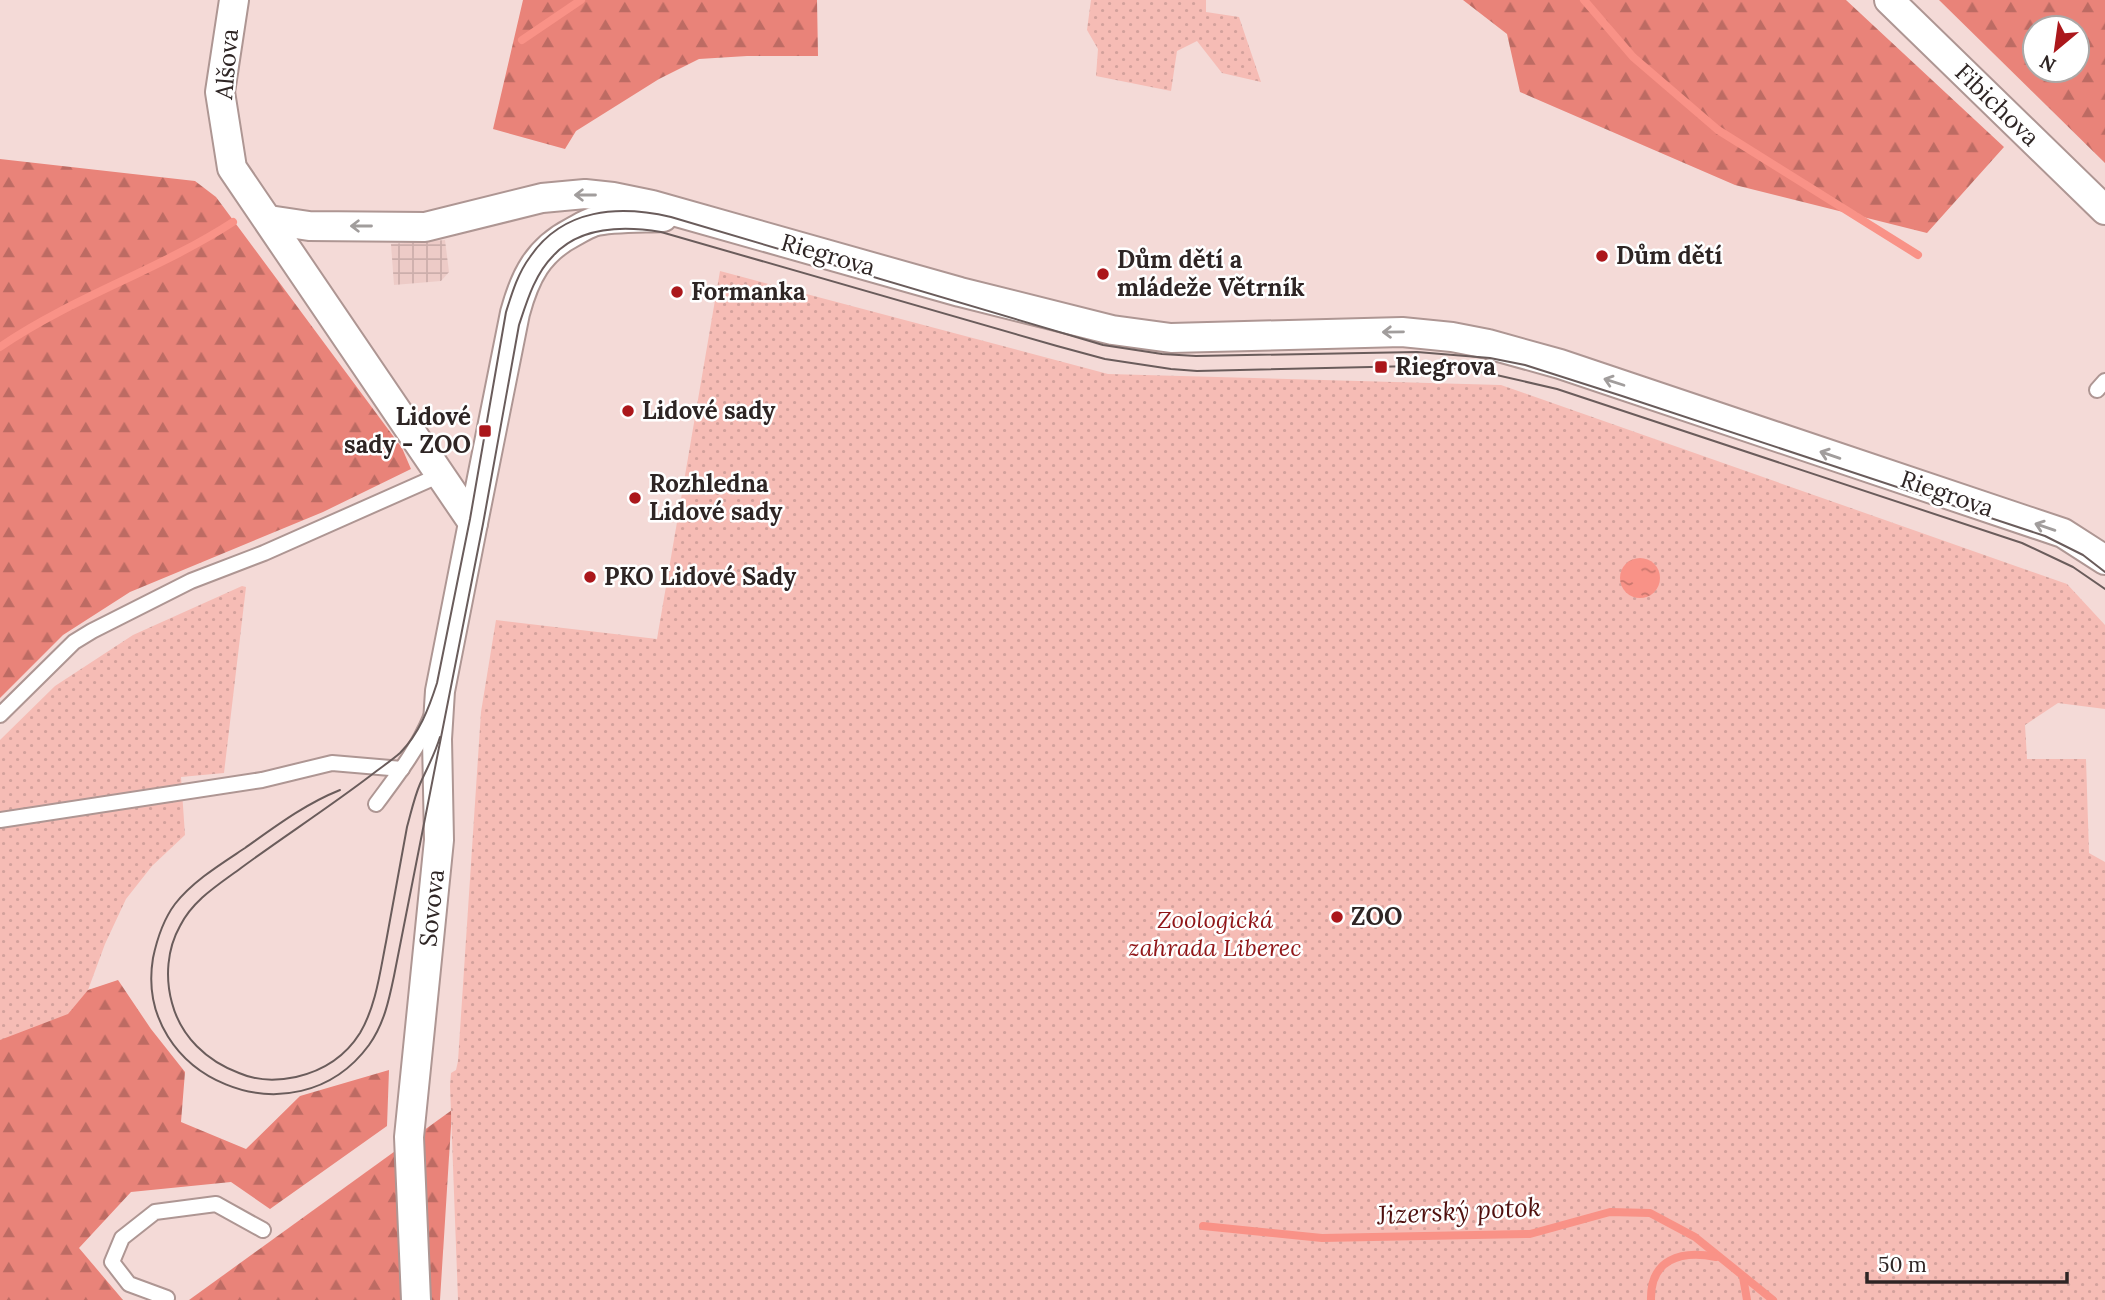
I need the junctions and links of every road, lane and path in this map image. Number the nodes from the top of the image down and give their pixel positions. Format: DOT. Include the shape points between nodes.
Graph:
graph roads {
  1 [pos="234,0"];
  2 [pos="1889,0"];
  3 [pos="2105,210"];
  4 [pos="691,216"];
  5 [pos="269,220"];
  6 [pos="440,475"];
  7 [pos="471,521"];
  8 [pos="2105,560"];
  9 [pos="440,691"];
  10 [pos="0,715"];
  11 [pos="402,769"];
  12 [pos="376,804"];
  13 [pos="0,820"];
  14 [pos="263,1230"];
  15 [pos="167,1298"];
  16 [pos="416,1300"];
  1 -- 5 [label="street, Alšova" via="220,92 232,168"];
  2 -- 3 [label="street, Fibichova"];
  4 -- 5 [label="street, Riegrova, one-way" via="584,194 542,198 425,227 309,226"];
  4 -- 7 [label="street" via="593,222 541,255 529,273 515,313"];
  8 -- 4 [label="street, Riegrova, one-way" via="2050,529 1560,364 1488,344 1402,332 1171,338 1112,330"];
  5 -- 6 [label="street"];
  6 -- 7 [label="street"];
  6 -- 10 [label="lane" via="191,581 92,631 74,642"];
  7 -- 9 [label="street, Sovova"];
  9 -- 11 [label="lane" via="426,728"];
  9 -- 16 [label="street, Sovova" via="439,840 409,1138"];
  11 -- 12 [label="lane"];
  11 -- 13 [label="lane" via="332,763 262,780"];
  14 -- 15 [label="lane" via="216,1204 155,1212 122,1238 112,1262 129,1284"];
}
